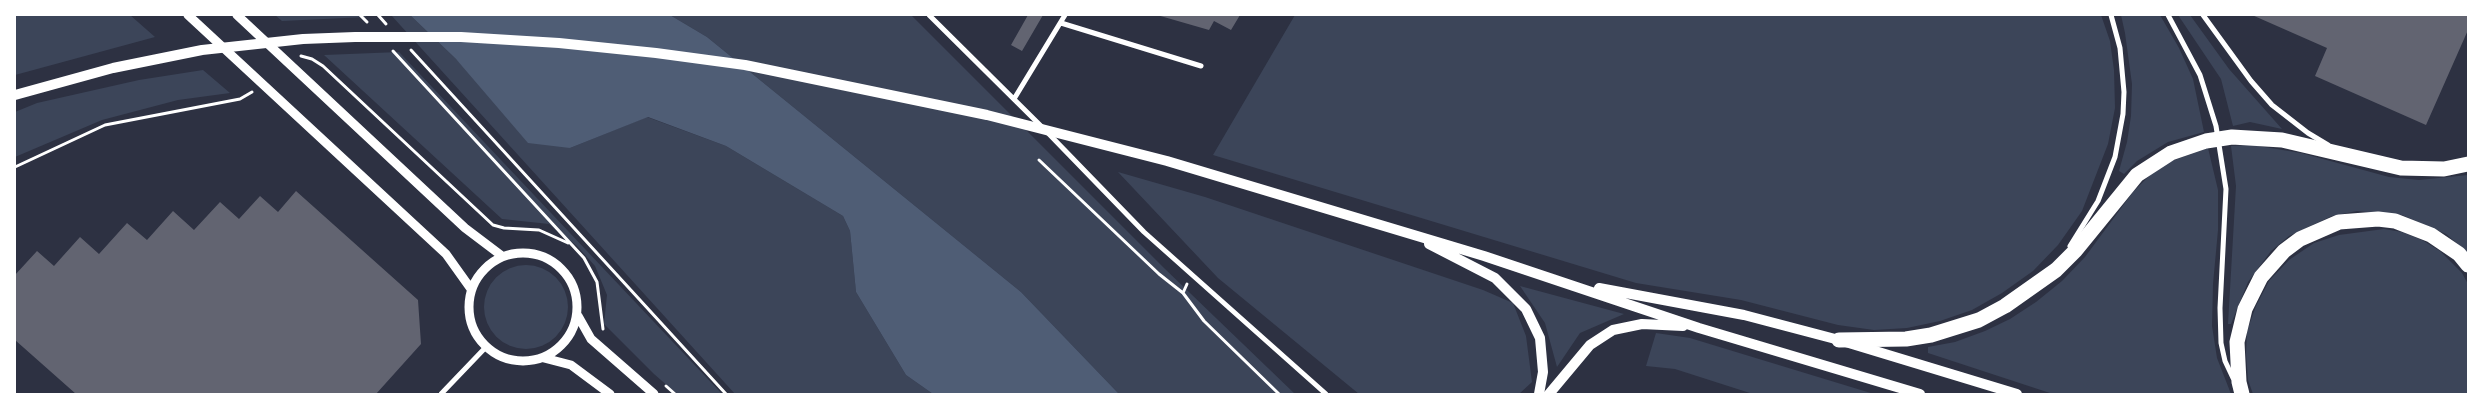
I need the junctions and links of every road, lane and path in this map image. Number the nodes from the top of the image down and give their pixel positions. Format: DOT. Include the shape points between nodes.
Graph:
graph roads {
  1 [pos="188,15"];
  2 [pos="237,15"];
  3 [pos="360,15"];
  4 [pos="378,15"];
  5 [pos="928,15"];
  6 [pos="1066,15"];
  7 [pos="2111,15"];
  8 [pos="2168,15"];
  9 [pos="2204,15"];
  10 [pos="1061,23"];
  11 [pos="374,30"];
  12 [pos="392,30"];
  13 [pos="387,44"];
  14 [pos="406,44"];
  15 [pos="288,63"];
  16 [pos="1201,66"];
  17 [pos="263,85"];
  18 [pos="15,95"];
  19 [pos="1014,99"];
  20 [pos="2356,158"];
  21 [pos="1039,160"];
  22 [pos="2468,164"];
  23 [pos="15,167"];
  24 [pos="1399,230"];
  25 [pos="568,243"];
  26 [pos="502,256"];
  27 [pos="2468,264"];
  28 [pos="1191,275"];
  29 [pos="1568,282"];
  30 [pos="2033,288"];
  31 [pos="471,289"];
  32 [pos="1183,293"];
  33 [pos="578,316"];
  34 [pos="1699,328"];
  35 [pos="603,331"];
  36 [pos="1839,340"];
  37 [pos="486,347"];
  38 [pos="544,358"];
  39 [pos="661,382"];
  40 [pos="442,394"];
  41 [pos="610,394"];
  42 [pos="654,394"];
  43 [pos="675,394"];
  44 [pos="726,394"];
  45 [pos="1279,394"];
  46 [pos="1326,394"];
  47 [pos="1539,394"];
  48 [pos="1548,394"];
  49 [pos="1920,394"];
  50 [pos="2016,394"];
  51 [pos="2241,394"];
  1 -- 17 [label="street"];
  2 -- 15 [label="street"];
  3 -- 11 [label="path"];
  4 -- 12 [label="path"];
  5 -- 19 [label="street"];
  6 -- 10 [label="street"];
  7 -- 30 [label="street" via="2120,48 2124,92 2115,157 2086,222 2059,261"];
  8 -- 51 [label="street" via="2187,48 2216,126 2226,207 2221,343 2225,361"];
  9 -- 20 [label="street" via="2272,105 2308,133"];
  10 -- 16 [label="street"];
  10 -- 19 [label="street"];
  13 -- 25 [label="path"];
  14 -- 44 [label="path"];
  15 -- 25 [label="path" via="301,56 323,66 493,225 539,230"];
  15 -- 26 [label="street" via="465,228"];
  17 -- 23 [label="path" via="240,100 105,125"];
  17 -- 31 [label="street" via="446,254"];
  18 -- 24 [label="main road" via="113,68 202,50 303,39 416,36 559,43 745,65 987,114 1167,161"];
  19 -- 28 [label="street" via="1144,232"];
  20 -- 22 [label="highway" via="2401,168 2444,169"];
  20 -- 30 [label="highway" via="2307,145 2260,138 2232,137 2187,146 2155,162 2138,175 2075,251"];
  21 -- 32 [label="path"];
  24 -- 29 [label="main road"];
  24 -- 47 [label="main road" via="1469,263 1495,278 1514,295 1530,316 1540,338 1542,372"];
  25 -- 35 [label="path" via="584,258 597,282"];
  26 -- 31 [label="street" via="489,264"];
  26 -- 33 [label="street" via="518,252 535,254 550,259 564,270 578,299"];
  27 -- 51 [label="highway" via="2431,235 2378,219 2339,222 2300,239 2260,277 2245,309 2237,342"];
  28 -- 32 [label="path"];
  28 -- 46 [label="street"];
  29 -- 34 [label="main road"];
  29 -- 36 [label="main road" via="1704,306"];
  30 -- 36 [label="highway" via="1996,311 1956,328 1906,339"];
  31 -- 37 [label="street" via="470,320"];
  32 -- 45 [label="path" via="1204,321"];
  33 -- 38 [label="street" via="567,341"];
  33 -- 42 [label="street" via="591,339"];
  34 -- 48 [label="main road" via="1642,324 1613,330 1584,352"];
  34 -- 49 [label="main road"];
  36 -- 50 [label="main road"];
  37 -- 38 [label="street" via="514,361"];
  37 -- 40 [label="street"];
  38 -- 41 [label="street" via="571,365"];
  39 -- 43 [label="path"];
}
